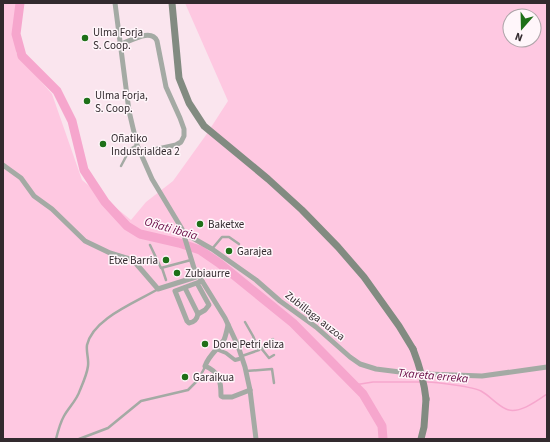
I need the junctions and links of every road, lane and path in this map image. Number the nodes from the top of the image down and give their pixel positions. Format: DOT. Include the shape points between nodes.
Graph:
graph roads {
  1 [pos="115,3"];
  2 [pos="172,3"];
  3 [pos="121,44"];
  4 [pos="138,145"];
  5 [pos="140,153"];
  6 [pos="3,165"];
  7 [pos="121,166"];
  8 [pos="184,233"];
  9 [pos="239,244"];
  10 [pos="150,245"];
  11 [pos="212,249"];
  12 [pos="191,259"];
  13 [pos="162,268"];
  14 [pos="198,276"];
  15 [pos="166,280"];
  16 [pos="200,282"];
  17 [pos="158,288"];
  18 [pos="186,288"];
  19 [pos="198,314"];
  20 [pos="245,322"];
  21 [pos="228,325"];
  22 [pos="273,339"];
  23 [pos="216,349"];
  24 [pos="260,349"];
  25 [pos="274,356"];
  26 [pos="240,357"];
  27 [pos="206,366"];
  28 [pos="547,367"];
  29 [pos="246,371"];
  30 [pos="416,374"];
  31 [pos="427,374"];
  32 [pos="274,383"];
  33 [pos="250,390"];
  34 [pos="56,439"];
  35 [pos="79,439"];
  36 [pos="256,439"];
  37 [pos="421,439"];
  1 -- 3 [label="street, Zubillaga auzoa"];
  2 -- 37 [label="main road, bridge" via="179,78 189,103 204,126 268,179 338,247 364,277 413,349 421,368 426,399"];
  3 -- 4 [label="street, Zubillaga auzoa" via="129,110"];
  3 -- 5 [label="street" via="151,35 158,41 166,87 184,130 181,142 176,145"];
  4 -- 5 [label="street, Zubillaga auzoa"];
  4 -- 7 [label="lane" via="130,149"];
  5 -- 8 [label="street, Zubillaga auzoa" via="152,179"];
  6 -- 17 [label="street" via="21,178 34,196 85,241 133,260"];
  8 -- 11 [label="street, Zubillaga auzoa"];
  8 -- 12 [label="street, Zubillaga auzoa"];
  9 -- 11 [label="lane" via="229,237 222,237"];
  10 -- 13 [label="lane"];
  11 -- 30 [label="street, Zubillaga auzoa" via="256,280 360,364 376,369"];
  12 -- 13 [label="lane"];
  12 -- 14 [label="street, Zubillaga auzoa"];
  13 -- 15 [label="lane"];
  14 -- 16 [label="street, Zubillaga auzoa"];
  14 -- 17 [label="street"];
  16 -- 18 [label="street"];
  16 -- 19 [label="street, Zubillaga auzoa" via="208,305"];
  16 -- 21 [label="street, Zubillaga auzoa"];
  17 -- 34 [label="lane" via="118,311 102,323 92,335 87,345 88,366 81,389 64,415"];
  18 -- 19 [label="street"];
  18 -- 19 [label="street" via="175,291 187,321 194,322"];
  20 -- 24 [label="lane"];
  21 -- 23 [label="street" via="224,340"];
  21 -- 26 [label="street, Zubillaga auzoa"];
  22 -- 24 [label="lane"];
  23 -- 26 [label="street" via="235,360"];
  23 -- 27 [label="street"];
  24 -- 25 [label="lane" via="269,358"];
  24 -- 26 [label="lane"];
  26 -- 29 [label="street, Zubillaga auzoa"];
  27 -- 33 [label="street" via="220,379 223,398"];
  27 -- 35 [label="lane" via="188,390 141,400 108,428"];
  28 -- 31 [label="street" via="482,376"];
  29 -- 32 [label="lane" via="272,369"];
  29 -- 33 [label="street, Zubillaga auzoa"];
  33 -- 36 [label="street, Zubillaga auzoa"];
}
